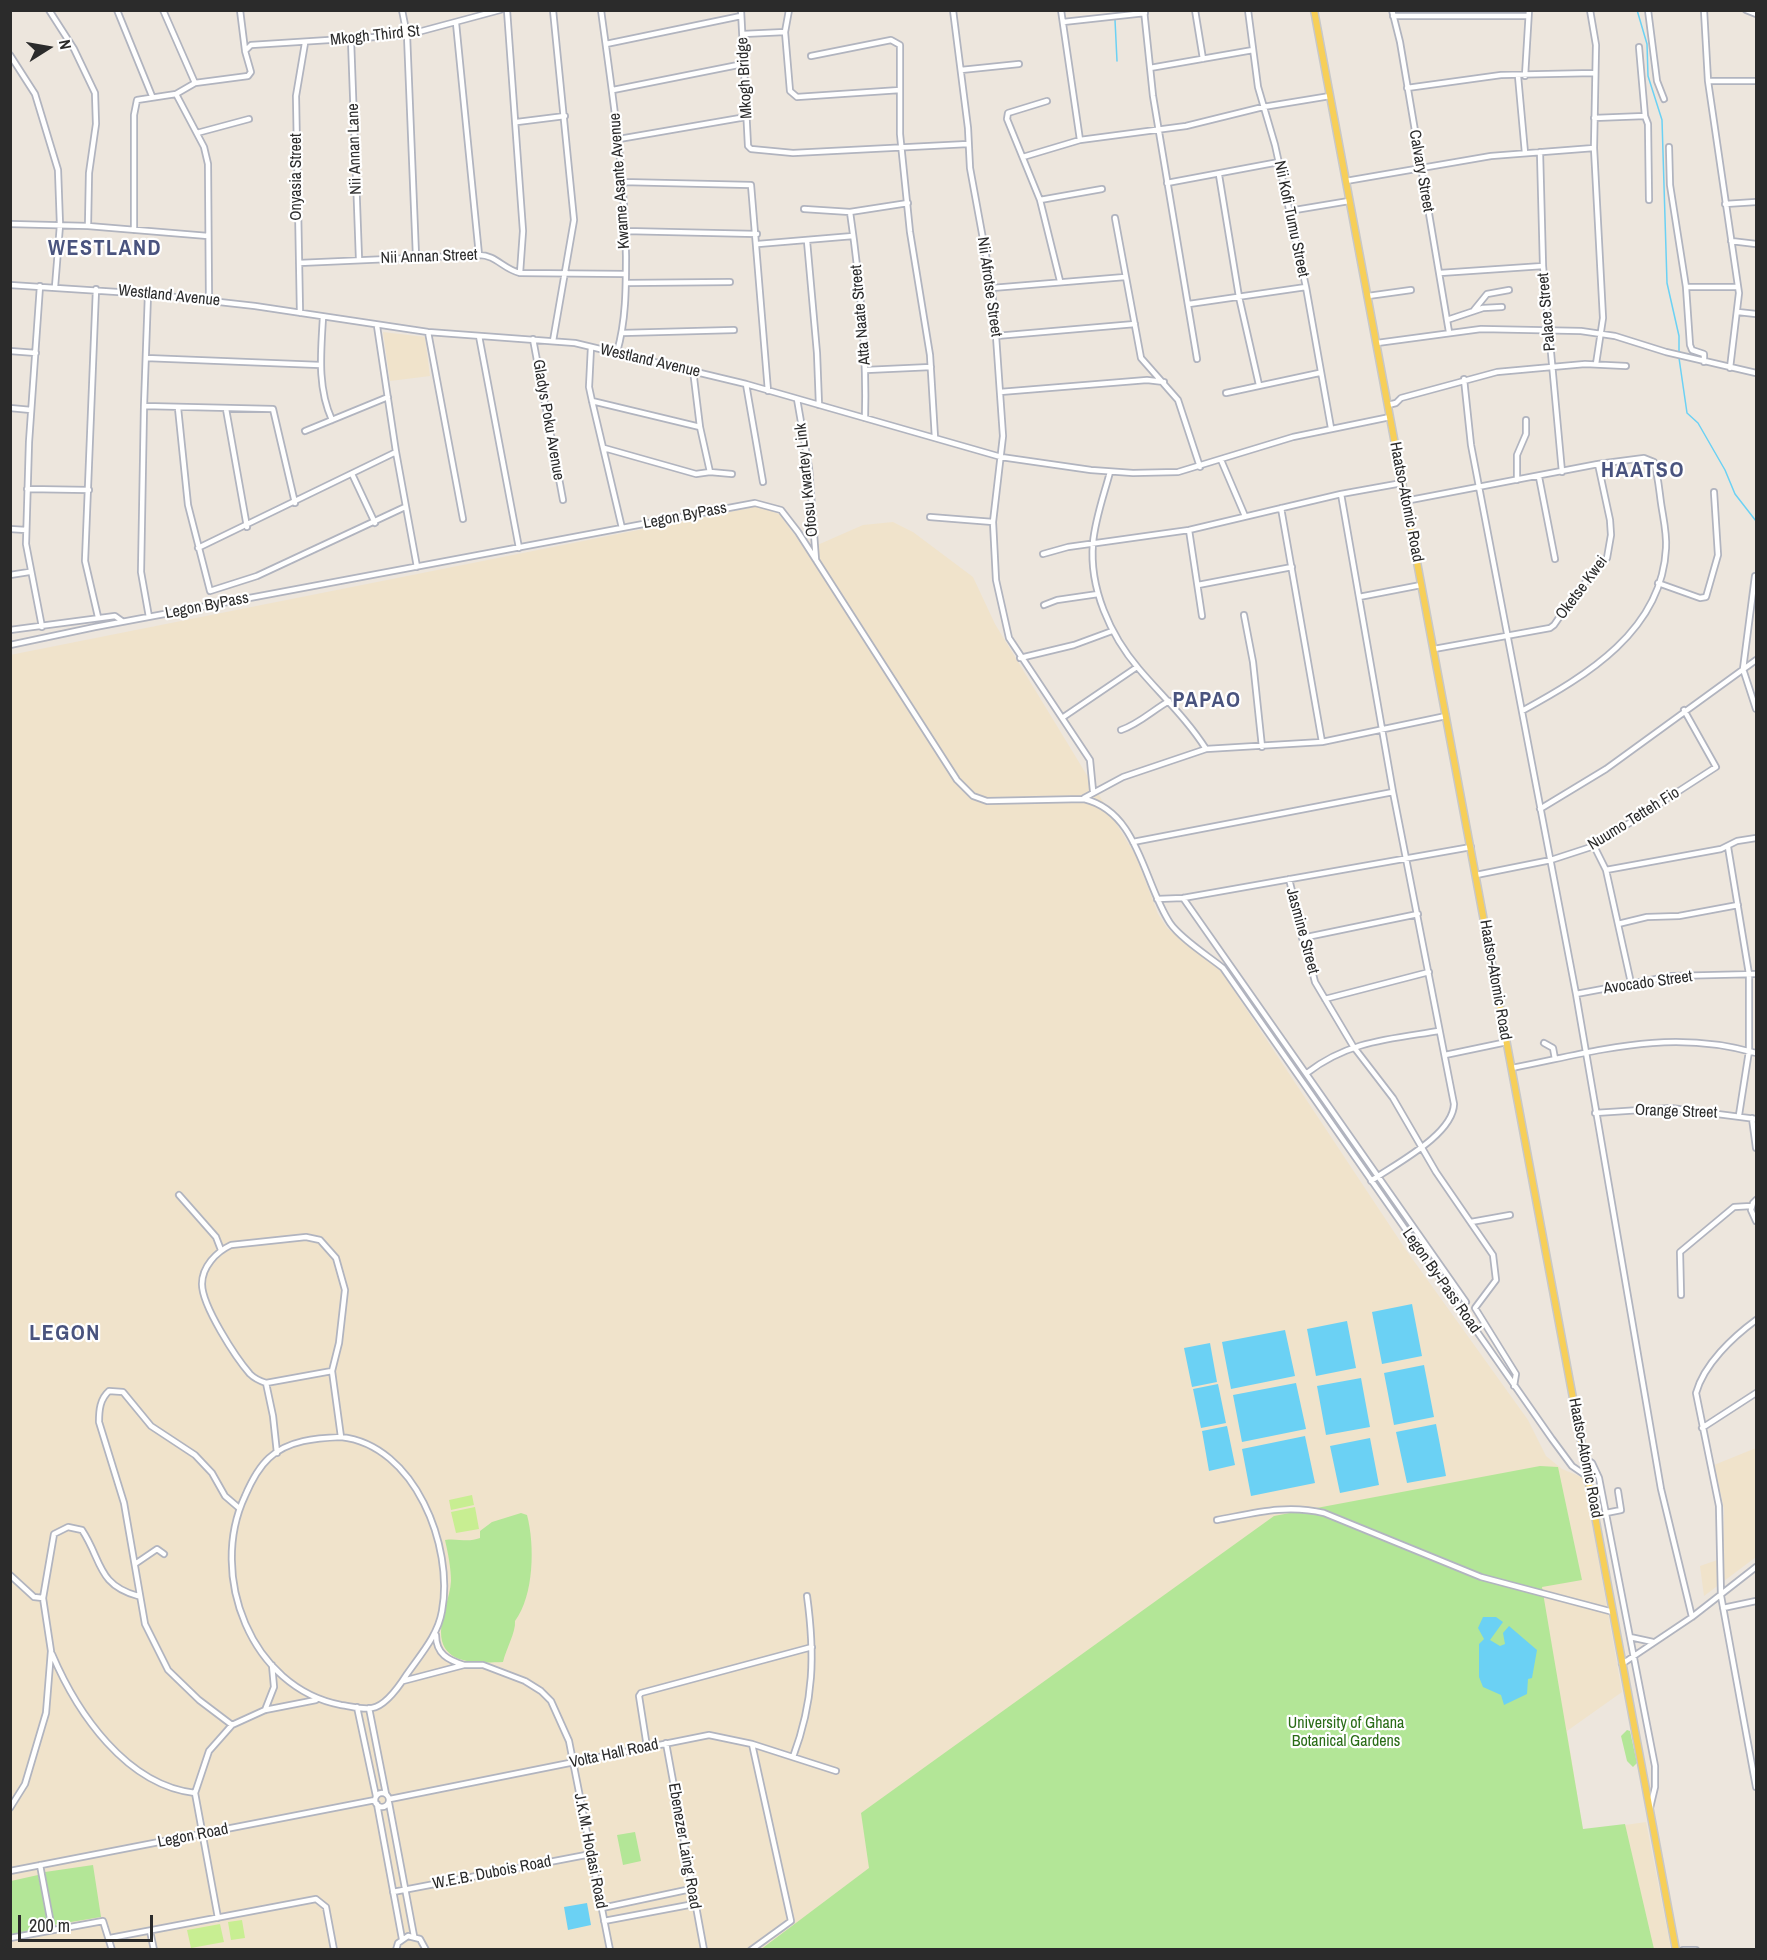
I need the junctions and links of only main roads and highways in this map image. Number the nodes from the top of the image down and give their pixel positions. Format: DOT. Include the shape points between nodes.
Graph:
graph roads {
  1 [pos="1314,10"];
  2 [pos="1676,1950"];
  1 -- 2 [label="main road, Haatso-Atomic Road"];
}
